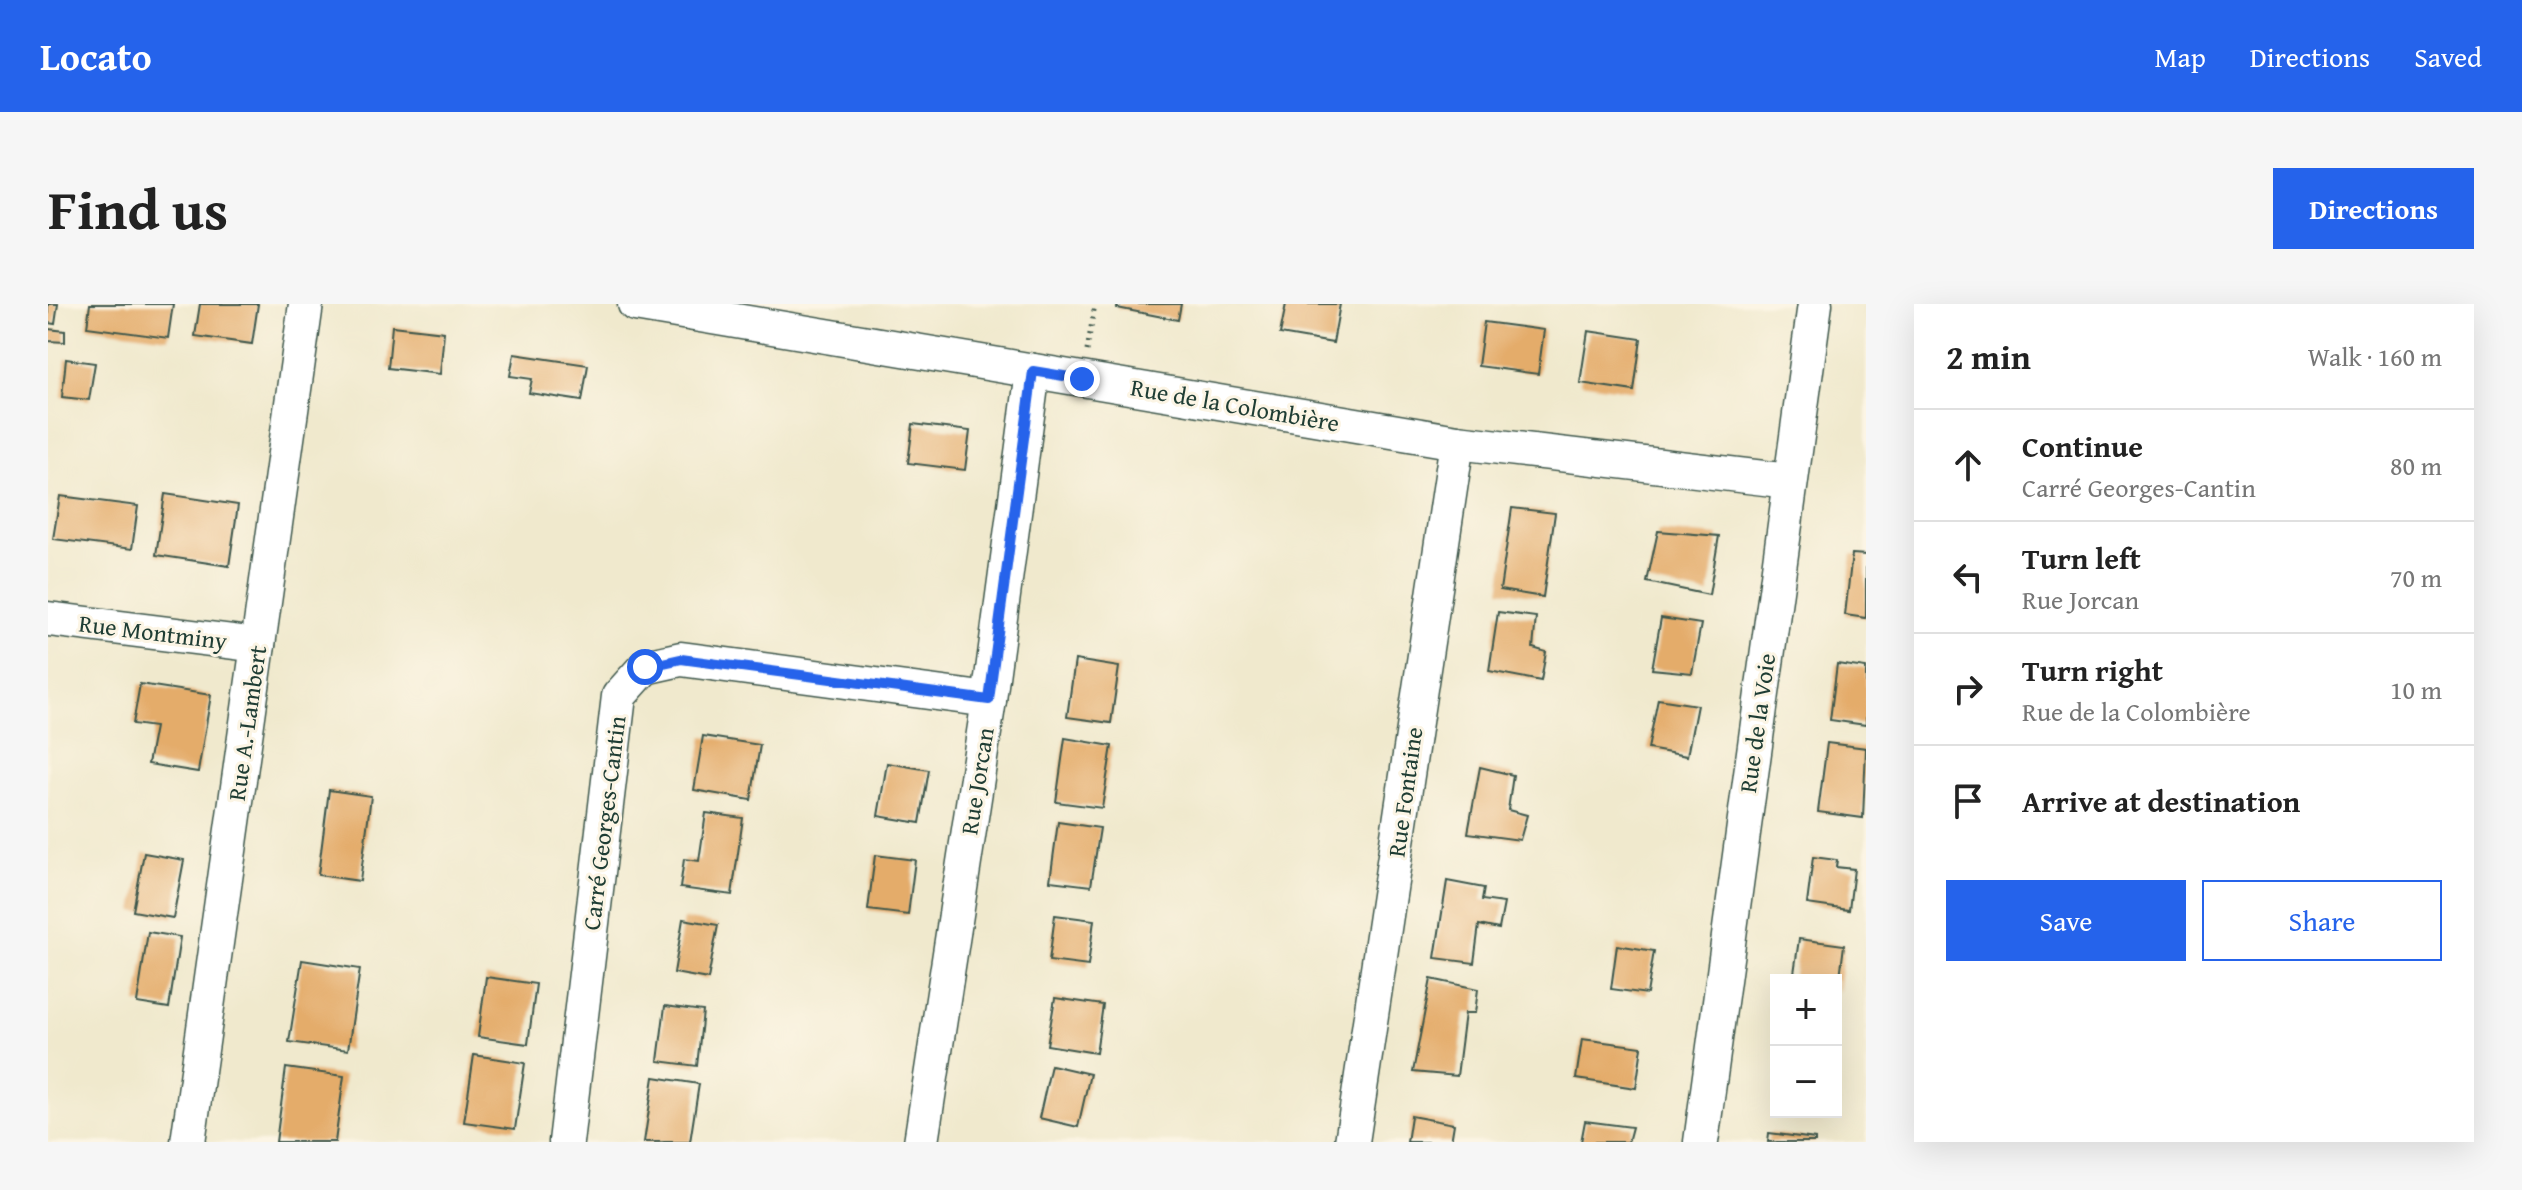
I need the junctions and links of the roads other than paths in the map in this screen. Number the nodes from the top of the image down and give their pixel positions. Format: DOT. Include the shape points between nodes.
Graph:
graph roads {
  1 [pos="306,304"];
  2 [pos="635,304"];
  3 [pos="1815,304"];
  4 [pos="1033,371"];
  5 [pos="1457,442"];
  6 [pos="1790,481"];
  7 [pos="48,619"];
  8 [pos="258,645"];
  9 [pos="989,700"];
  10 [pos="188,1142"];
  11 [pos="566,1142"];
  12 [pos="921,1142"];
  13 [pos="1352,1142"];
  14 [pos="1701,1142"];
  1 -- 8 [label="street, Rue A.-Lambert"];
  2 -- 4 [label="street, Rue de la Colombière"];
  3 -- 6 [label="street, Rue de la Voie"];
  4 -- 5 [label="street, Rue de la Colombière"];
  4 -- 9 [label="street, Rue Jorcan"];
  5 -- 6 [label="street, Rue de la Colombière"];
  5 -- 13 [label="street, Rue Fontaine"];
  6 -- 14 [label="street, Rue de la Voie"];
  7 -- 8 [label="street, Rue Montminy"];
  8 -- 10 [label="street, Rue A.-Lambert"];
  9 -- 11 [label="street, Carré Georges-Cantin" via="681,659 645,667 619,696"];
  9 -- 12 [label="street, Rue Jorcan"];
}
